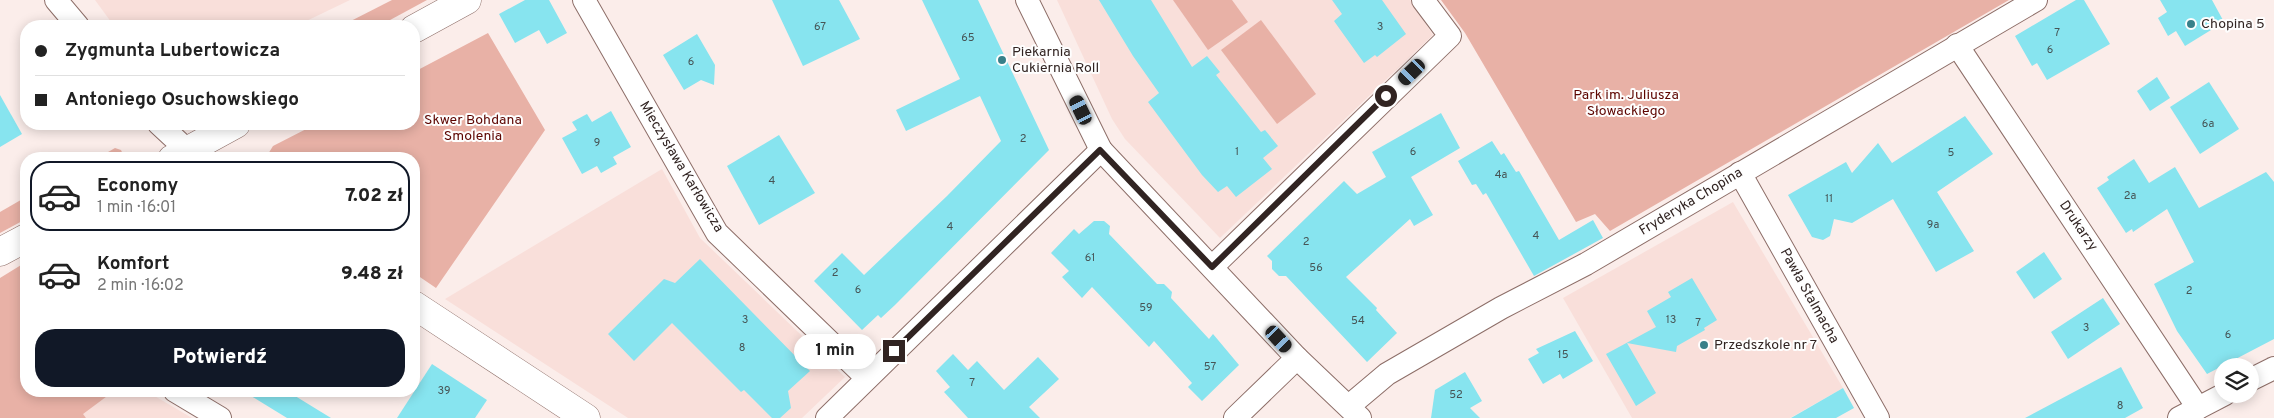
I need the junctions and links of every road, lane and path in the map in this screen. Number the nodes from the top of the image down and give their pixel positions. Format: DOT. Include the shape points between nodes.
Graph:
graph roads {
  1 [pos="56,0"];
  2 [pos="467,0"];
  3 [pos="584,0"];
  4 [pos="1027,0"];
  5 [pos="1424,0"];
  6 [pos="2036,0"];
  7 [pos="73,20"];
  8 [pos="420,26"];
  9 [pos="1957,46"];
  10 [pos="164,130"];
  11 [pos="227,130"];
  12 [pos="1100,150"];
  13 [pos="183,152"];
  14 [pos="192,152"];
  15 [pos="1740,173"];
  16 [pos="20,241"];
  17 [pos="0,252"];
  18 [pos="1212,267"];
  19 [pos="420,309"];
  20 [pos="1297,358"];
  21 [pos="2274,368"];
  22 [pos="2259,376"];
  23 [pos="867,378"];
  24 [pos="185,397"];
  25 [pos="2214,399"];
  26 [pos="1354,412"];
  27 [pos="2189,413"];
  28 [pos="220,418"];
  29 [pos="586,418"];
  30 [pos="827,418"];
  31 [pos="1235,418"];
  32 [pos="1878,418"];
  1 -- 7 [label="street"];
  2 -- 8 [label="street"];
  3 -- 23 [label="street, Mieczysława Karłowicza" via="717,233"];
  4 -- 12 [label="street"];
  5 -- 18 [label="street" via="1450,36"];
  6 -- 9 [label="street, Fryderyka Chopina"];
  9 -- 15 [label="street, Fryderyka Chopina"];
  9 -- 27 [label="street, Drukarzy"];
  10 -- 13 [label="street"];
  11 -- 14 [label="street"];
  12 -- 18 [label="street"];
  12 -- 23 [label="street"];
  15 -- 26 [label="street, Fryderyka Chopina" via="1586,264 1387,374"];
  15 -- 32 [label="street, Pawła Stalmacha"];
  16 -- 17 [label="street"];
  18 -- 20 [label="street"];
  19 -- 29 [label="street"];
  20 -- 26 [label="street"];
  20 -- 31 [label="street"];
  21 -- 22 [label="street"];
  23 -- 30 [label="street"];
  24 -- 28 [label="street"];
  25 -- 27 [label="street"];
}
